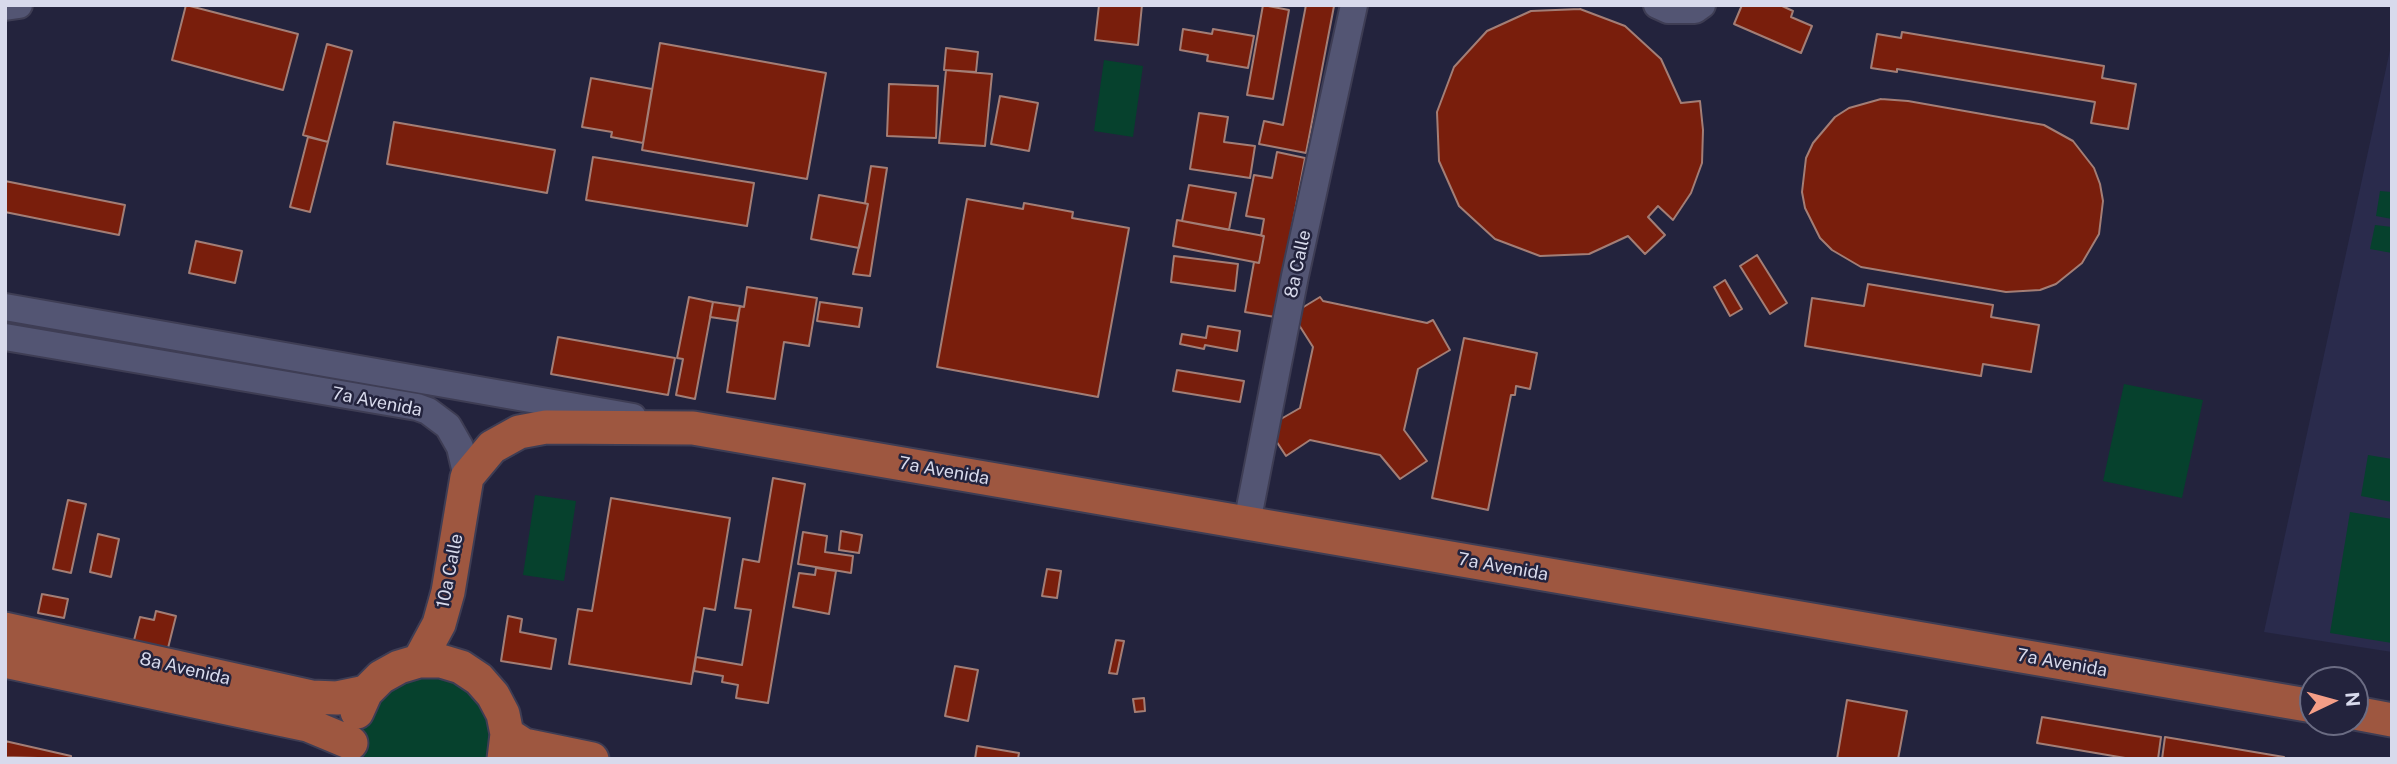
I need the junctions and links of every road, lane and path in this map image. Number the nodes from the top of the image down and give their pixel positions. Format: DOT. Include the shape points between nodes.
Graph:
graph roads {
  1 [pos="19,5"];
  2 [pos="1354,5"];
  3 [pos="1657,5"];
  4 [pos="1702,5"];
  5 [pos="5,7"];
  6 [pos="5,307"];
  7 [pos="5,337"];
  8 [pos="693,428"];
  9 [pos="467,477"];
  10 [pos="1247,523"];
  11 [pos="5,629"];
  12 [pos="5,661"];
  13 [pos="419,661"];
  14 [pos="366,692"];
  15 [pos="2299,704"];
  16 [pos="2369,716"];
  17 [pos="2392,720"];
  18 [pos="505,747"];
  19 [pos="353,751"];
  20 [pos="592,759"];
  1 -- 5 [label="street"];
  2 -- 10 [label="street, 8a Calle"];
  3 -- 4 [label="street" via="1668,10 1695,10"];
  6 -- 8 [label="street, 7a Avenida"];
  7 -- 9 [label="street, 7a Avenida" via="417,407 448,426 460,447"];
  8 -- 9 [label="main road, 7a Avenida" via="535,429 492,447"];
  8 -- 10 [label="main road, 7a Avenida"];
  9 -- 13 [label="main road, 10a Calle" via="449,592 439,624"];
  10 -- 15 [label="main road, 7a Avenida"];
  11 -- 14 [label="main road, 8a Avenida" via="312,697"];
  12 -- 19 [label="main road, 8a Avenida" via="308,725"];
  13 -- 14 [label="main road" via="381,677"];
  13 -- 18 [label="main road" via="461,667 479,679 503,713"];
  14 -- 19 [label="main road" via="355,716"];
  16 -- 17 [label="main road"];
  18 -- 20 [label="main road" via="524,745"];
}
